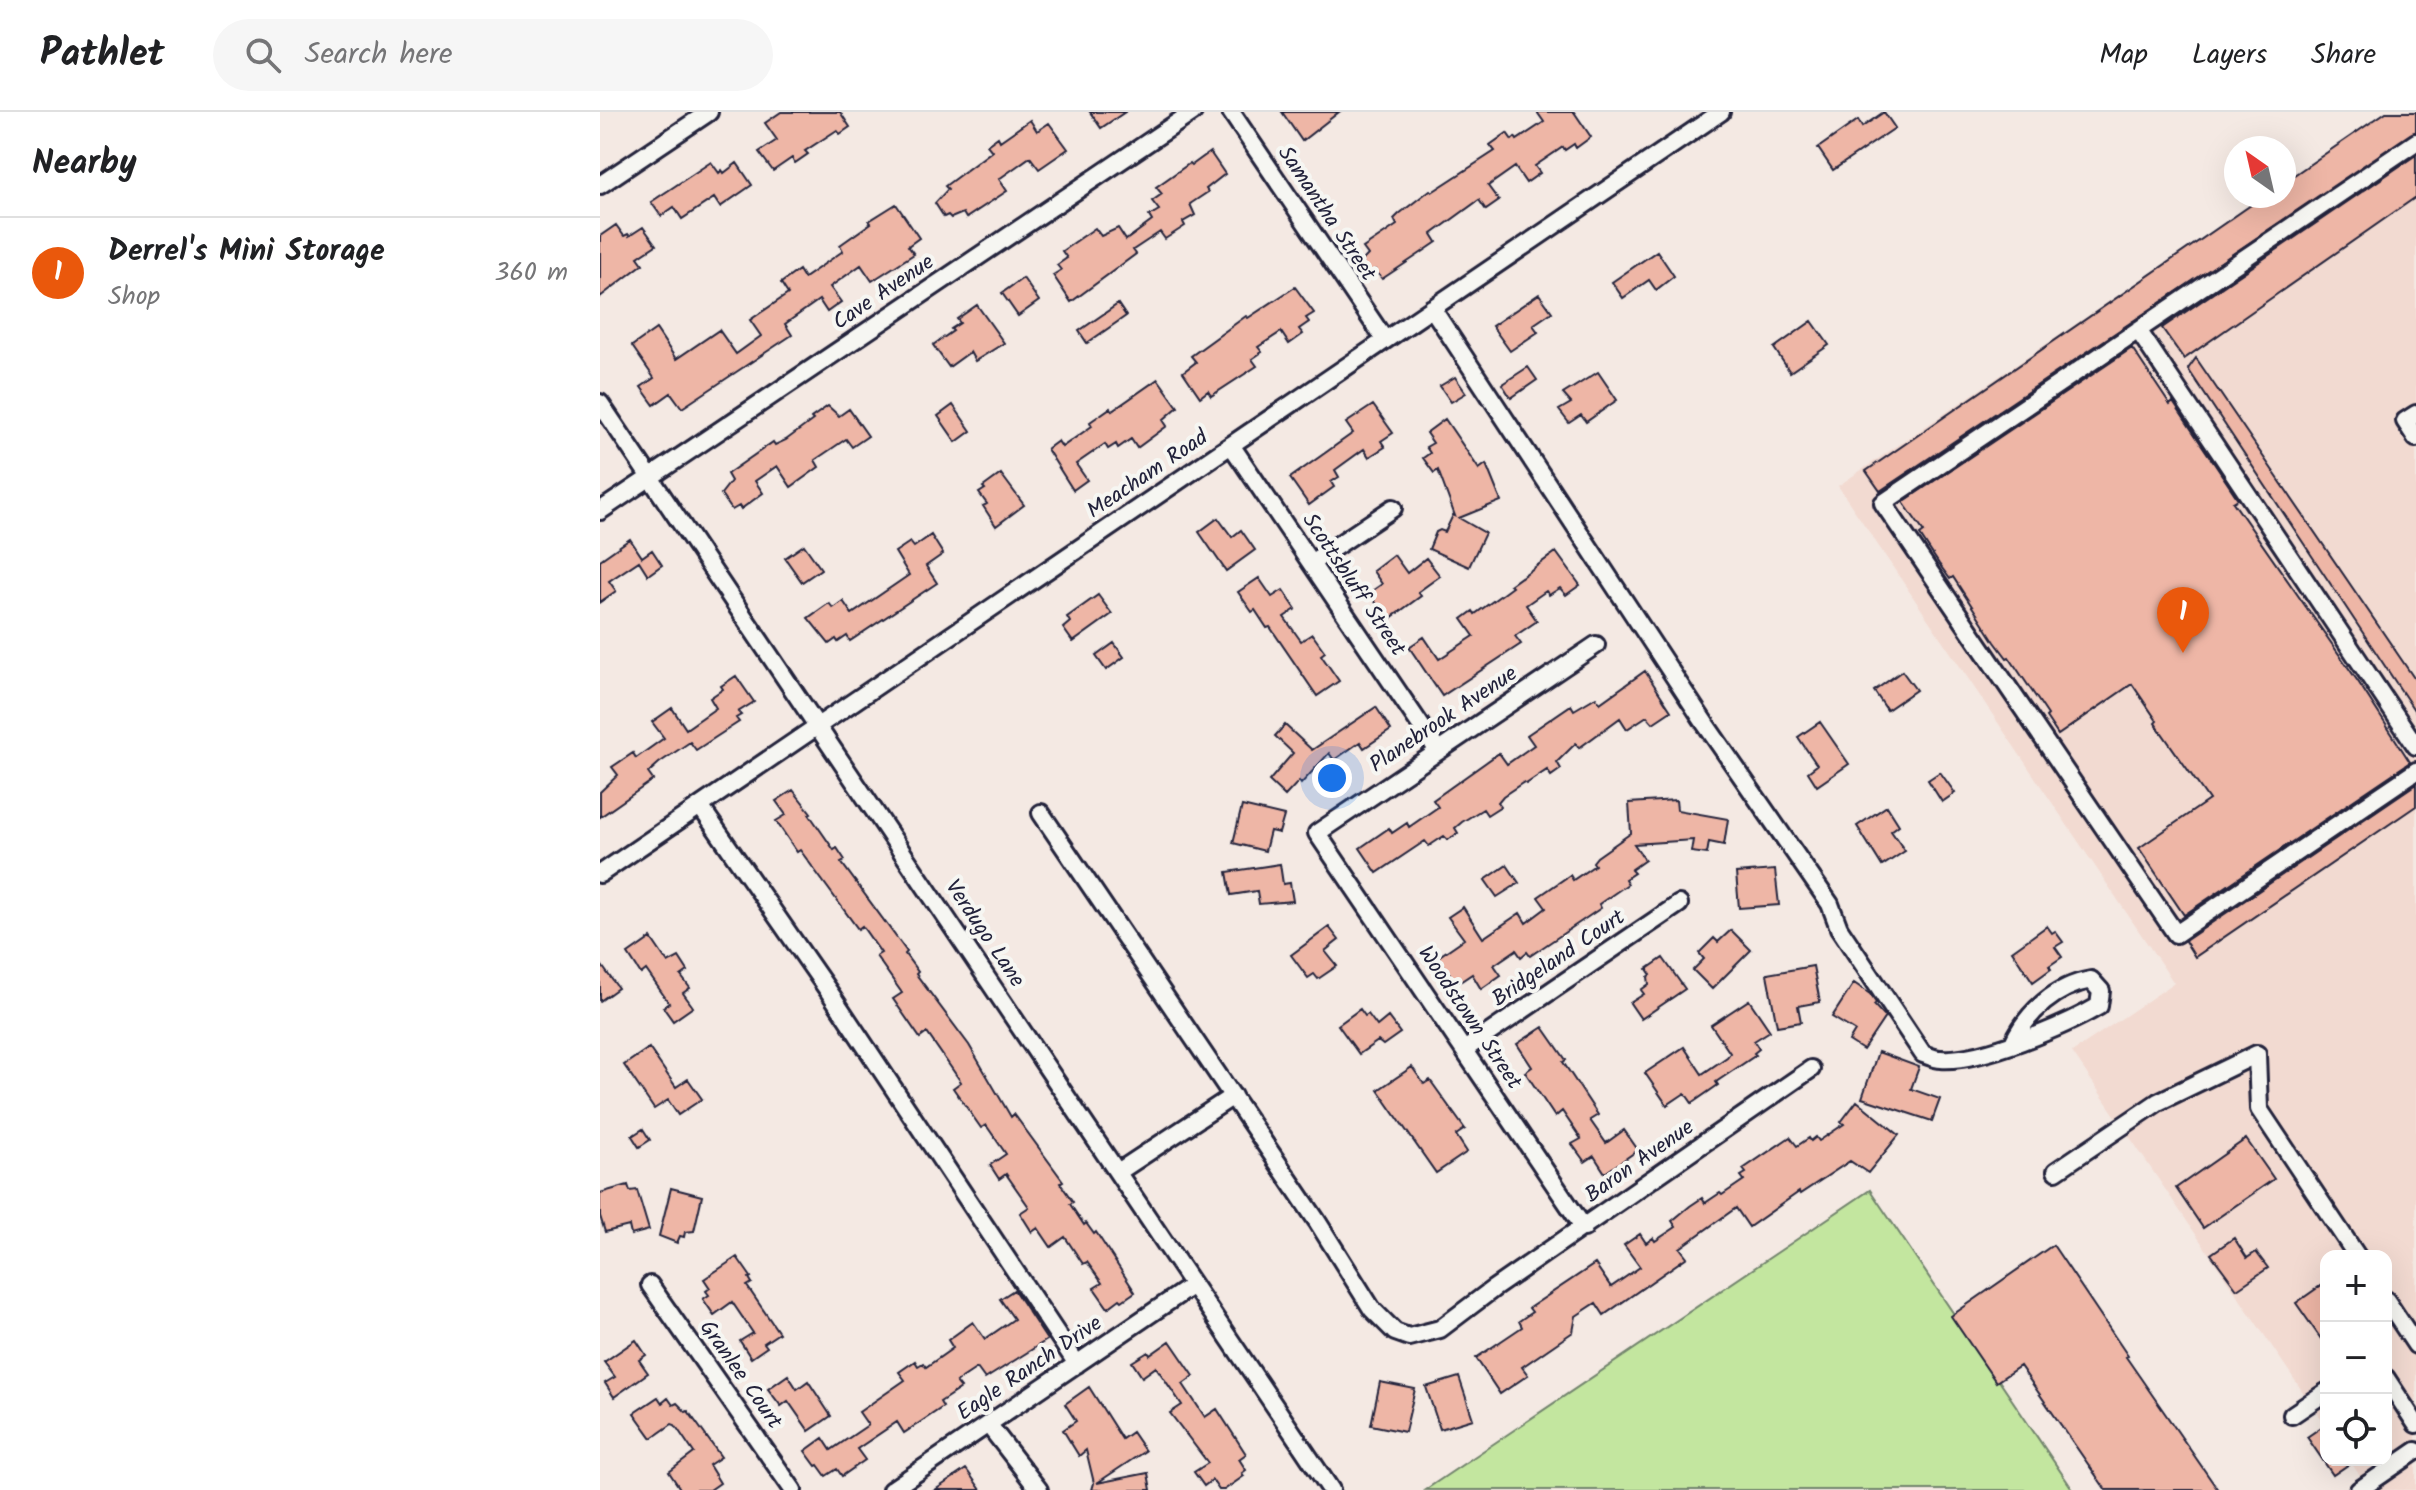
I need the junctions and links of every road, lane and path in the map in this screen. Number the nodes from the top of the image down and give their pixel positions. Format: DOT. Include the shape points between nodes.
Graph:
graph roads {
  1 [pos="709,112"];
  2 [pos="1193,112"];
  3 [pos="1231,112"];
  4 [pos="1721,112"];
  5 [pos="2416,142"];
  6 [pos="600,185"];
  7 [pos="1432,308"];
  8 [pos="2138,330"];
  9 [pos="1385,340"];
  10 [pos="600,403"];
  11 [pos="2416,414"];
  12 [pos="2416,438"];
  13 [pos="1231,445"];
  14 [pos="650,478"];
  15 [pos="1393,508"];
  16 [pos="600,511"];
  17 [pos="1311,563"];
  18 [pos="1596,645"];
  19 [pos="817,726"];
  20 [pos="2416,746"];
  21 [pos="1438,751"];
  22 [pos="2416,771"];
  23 [pos="700,806"];
  24 [pos="1041,813"];
  25 [pos="1317,833"];
  26 [pos="600,874"];
  27 [pos="1679,904"];
  28 [pos="2013,1043"];
  29 [pos="1464,1050"];
  30 [pos="1811,1069"];
  31 [pos="1233,1096"];
  32 [pos="2056,1171"];
  33 [pos="1118,1172"];
  34 [pos="1584,1228"];
  35 [pos="2353,1250"];
  36 [pos="650,1285"];
  37 [pos="1193,1285"];
  38 [pos="2392,1309"];
  39 [pos="2416,1345"];
  40 [pos="1077,1364"];
  41 [pos="2392,1387"];
  42 [pos="2323,1394"];
  43 [pos="2292,1415"];
  44 [pos="988,1424"];
  45 [pos="2416,1424"];
  46 [pos="2416,1451"];
  47 [pos="793,1490"];
  48 [pos="891,1490"];
  49 [pos="1039,1490"];
  50 [pos="1331,1490"];
  51 [pos="2359,1490"];
  1 -- 6 [label="street"];
  2 -- 14 [label="street, Cave Avenue"];
  3 -- 9 [label="street, Samantha Street"];
  4 -- 7 [label="street, Meacham Road"];
  5 -- 8 [label="street"];
  7 -- 9 [label="street, Meacham Road"];
  7 -- 28 [label="street" via="1830,904 1839,928 1923,1054 1941,1059 1974,1056"];
  8 -- 20 [label="street"];
  8 -- 22 [label="street" via="1883,503 2176,934"];
  9 -- 13 [label="street, Meacham Road"];
  10 -- 14 [label="street, Verdugo Lane"];
  11 -- 12 [label="street" via="2405,421"];
  13 -- 17 [label="street, Scottsbluff Street"];
  13 -- 19 [label="street, Meacham Road"];
  14 -- 16 [label="street, Cave Avenue"];
  14 -- 19 [label="street, Verdugo Lane"];
  15 -- 17 [label="street"];
  17 -- 21 [label="street, Scottsbluff Street"];
  18 -- 21 [label="street, Planebrook Avenue"];
  19 -- 23 [label="street, Meacham Road"];
  19 -- 33 [label="street, Verdugo Lane"];
  21 -- 25 [label="street, Planebrook Avenue"];
  23 -- 26 [label="street, Meacham Road"];
  23 -- 40 [label="street"];
  24 -- 31 [label="street"];
  25 -- 29 [label="street, Woodstown Street"];
  27 -- 29 [label="street, Bridgeland Court"];
  28 -- 28 [label="street" via="2099,1006 2101,991 2091,980 2076,982 2040,1004"];
  29 -- 34 [label="street, Woodstown Street"];
  30 -- 34 [label="street, Baron Avenue"];
  31 -- 33 [label="street"];
  31 -- 34 [label="street, Baron Avenue" via="1372,1309 1395,1332 1409,1337 1440,1329"];
  32 -- 35 [label="street" via="2158,1102 2257,1054 2259,1109"];
  33 -- 37 [label="street, Verdugo Lane"];
  36 -- 47 [label="street, Granlee Court"];
  37 -- 40 [label="street, Eagle Ranch Drive"];
  37 -- 50 [label="street, Verdugo Lane"];
  38 -- 39 [label="street"];
  40 -- 44 [label="street, Eagle Ranch Drive"];
  41 -- 45 [label="street"];
  42 -- 43 [label="street"];
  44 -- 48 [label="street, Eagle Ranch Drive"];
  44 -- 49 [label="street"];
  46 -- 51 [label="street"];
}
